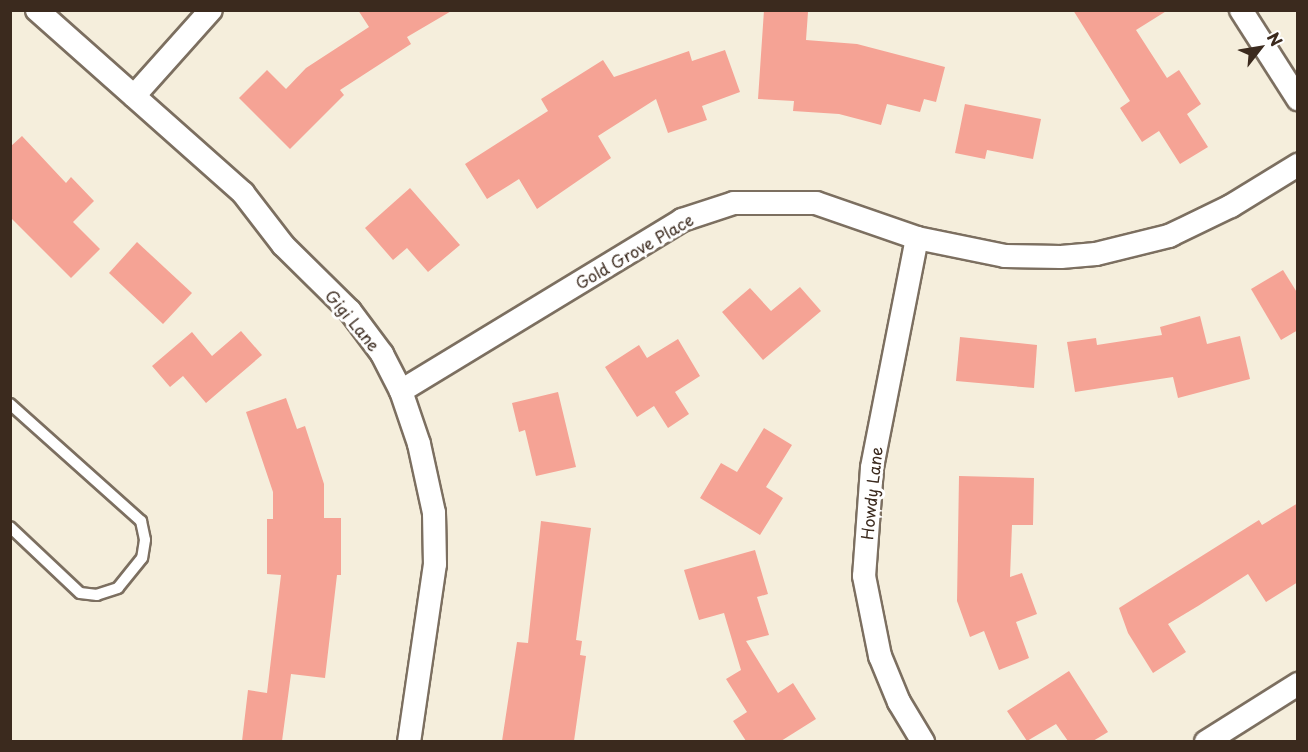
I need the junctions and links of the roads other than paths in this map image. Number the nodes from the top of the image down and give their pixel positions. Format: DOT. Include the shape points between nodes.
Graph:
graph roads {
  1 [pos="37,10"];
  2 [pos="211,10"];
  3 [pos="1241,10"];
  4 [pos="134,96"];
  5 [pos="1298,99"];
  6 [pos="1298,165"];
  7 [pos="917,238"];
  8 [pos="401,391"];
  9 [pos="10,404"];
  10 [pos="10,527"];
  11 [pos="1298,684"];
  12 [pos="409,741"];
  13 [pos="923,741"];
  14 [pos="1206,741"];
  1 -- 4 [label="street, Gigi Lane"];
  2 -- 4 [label="street"];
  3 -- 5 [label="street"];
  4 -- 8 [label="street, Gigi Lane" via="243,194 283,245 350,311 382,354"];
  6 -- 7 [label="street, Gold Grove Place" via="1207,219 1138,245 1096,254 1014,256"];
  7 -- 8 [label="street, Gold Grove Place" via="816,203 763,201 705,211 682,220"];
  7 -- 13 [label="street, Howdy Lane" via="872,468 864,576 880,656 899,702"];
  8 -- 12 [label="street, Gigi Lane" via="419,444 434,513 435,564"];
  9 -- 10 [label="lane" via="141,521 145,540 142,558 118,588 97,595 80,593"];
  11 -- 14 [label="street"];
}
